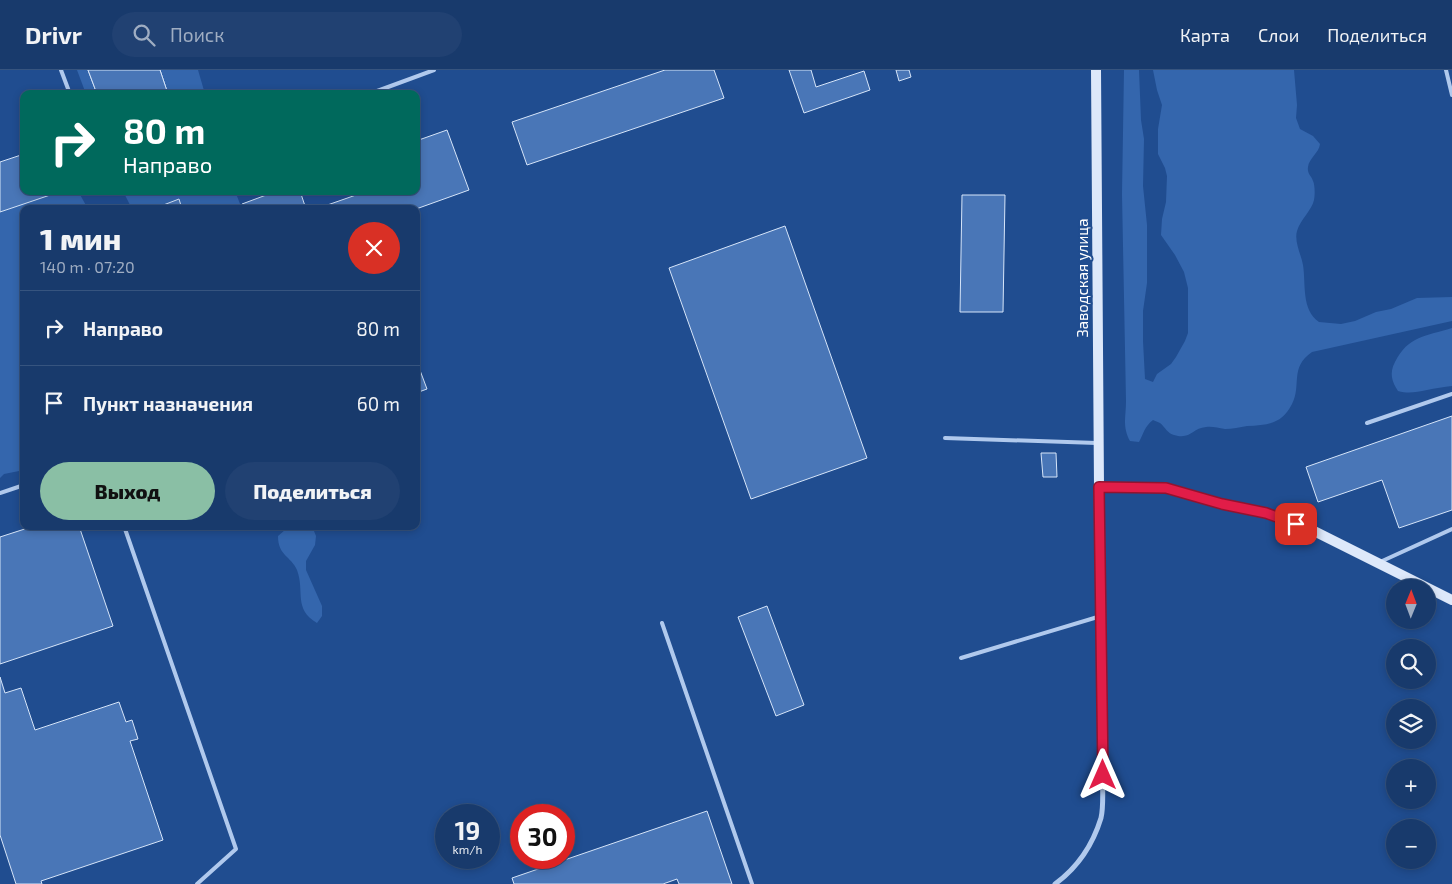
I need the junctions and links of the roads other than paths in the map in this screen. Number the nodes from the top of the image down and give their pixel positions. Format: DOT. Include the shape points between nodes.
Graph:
graph roads {
  1 [pos="60,70"];
  2 [pos="434,70"];
  3 [pos="1096,70"];
  4 [pos="1446,70"];
  5 [pos="68,90"];
  6 [pos="380,90"];
  7 [pos="1452,96"];
  8 [pos="1452,394"];
  9 [pos="1367,423"];
  10 [pos="945,438"];
  11 [pos="1099,443"];
  12 [pos="20,486"];
  13 [pos="1099,487"];
  14 [pos="0,493"];
  15 [pos="1452,529"];
  16 [pos="125,530"];
  17 [pos="1378,563"];
  18 [pos="1452,600"];
  19 [pos="1101,616"];
  20 [pos="662,623"];
  21 [pos="961,658"];
  22 [pos="197,884"];
  23 [pos="752,884"];
  24 [pos="1055,884"];
  1 -- 5 [label="lane"];
  2 -- 6 [label="lane"];
  3 -- 11 [label="street, Заводская улица"];
  4 -- 7 [label="lane"];
  8 -- 9 [label="lane"];
  10 -- 11 [label="lane"];
  11 -- 13 [label="street, Заводская улица"];
  12 -- 14 [label="lane"];
  13 -- 17 [label="street" via="1166,488 1266,513 1312,530"];
  13 -- 19 [label="street"];
  15 -- 17 [label="lane"];
  16 -- 22 [label="lane" via="236,849"];
  17 -- 18 [label="street"];
  19 -- 21 [label="lane"];
  19 -- 24 [label="street" via="1101,816 1087,850"];
  20 -- 23 [label="lane"];
}
